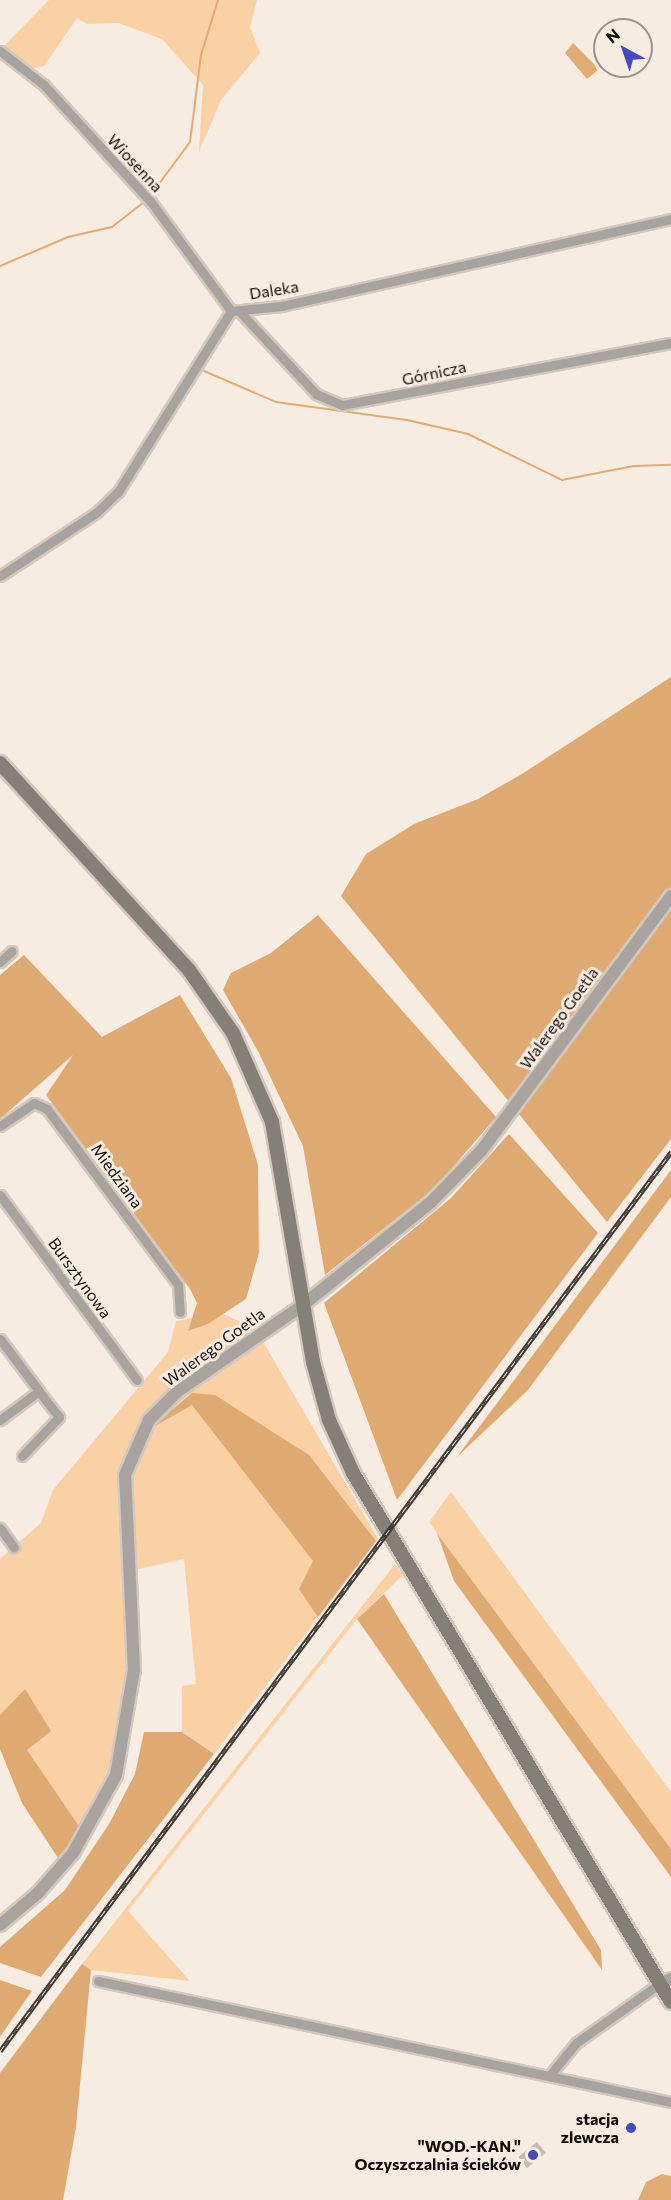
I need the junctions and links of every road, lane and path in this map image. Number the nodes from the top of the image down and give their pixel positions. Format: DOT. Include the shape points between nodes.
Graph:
graph roads {
  1 [pos="0,51"];
  2 [pos="670,222"];
  3 [pos="235,311"];
  4 [pos="671,343"];
  5 [pos="0,576"];
  6 [pos="0,763"];
  7 [pos="671,896"];
  8 [pos="12,951"];
  9 [pos="0,962"];
  10 [pos="0,1126"];
  11 [pos="0,1195"];
  12 [pos="303,1305"];
  13 [pos="180,1312"];
  14 [pos="0,1339"];
  15 [pos="137,1380"];
  16 [pos="39,1391"];
  17 [pos="0,1420"];
  18 [pos="22,1456"];
  19 [pos="0,1528"];
  20 [pos="14,1547"];
  21 [pos="0,1925"];
  22 [pos="98,1981"];
  23 [pos="667,1982"];
  24 [pos="671,2002"];
  25 [pos="549,2076"];
  26 [pos="671,2102"];
  1 -- 3 [label="street, Wiosenna" via="44,85 151,202"];
  2 -- 3 [label="street, Daleka" via="282,306"];
  3 -- 4 [label="street, Górnicza" via="316,394 342,405"];
  3 -- 5 [label="street, Daleka" via="118,492 97,512"];
  6 -- 12 [label="main road" via="189,970 233,1034 252,1070 276,1139"];
  7 -- 12 [label="street, Walerego Goetla" via="481,1151 431,1202"];
  8 -- 9 [label="street"];
  10 -- 13 [label="street, Miedziana" via="34,1103 47,1109 178,1285"];
  11 -- 15 [label="street, Bursztynowa"];
  12 -- 21 [label="street, Walerego Goetla" via="178,1390 137,1439 125,1475 123,1500 134,1670 116,1775 73,1853 38,1893"];
  12 -- 23 [label="main road" via="322,1398 353,1473 391,1544"];
  14 -- 16 [label="street"];
  16 -- 17 [label="street"];
  16 -- 18 [label="street" via="59,1417"];
  19 -- 20 [label="street"];
  22 -- 25 [label="street"];
  23 -- 24 [label="main road"];
  23 -- 25 [label="street" via="576,2043"];
  25 -- 26 [label="street"];
}
